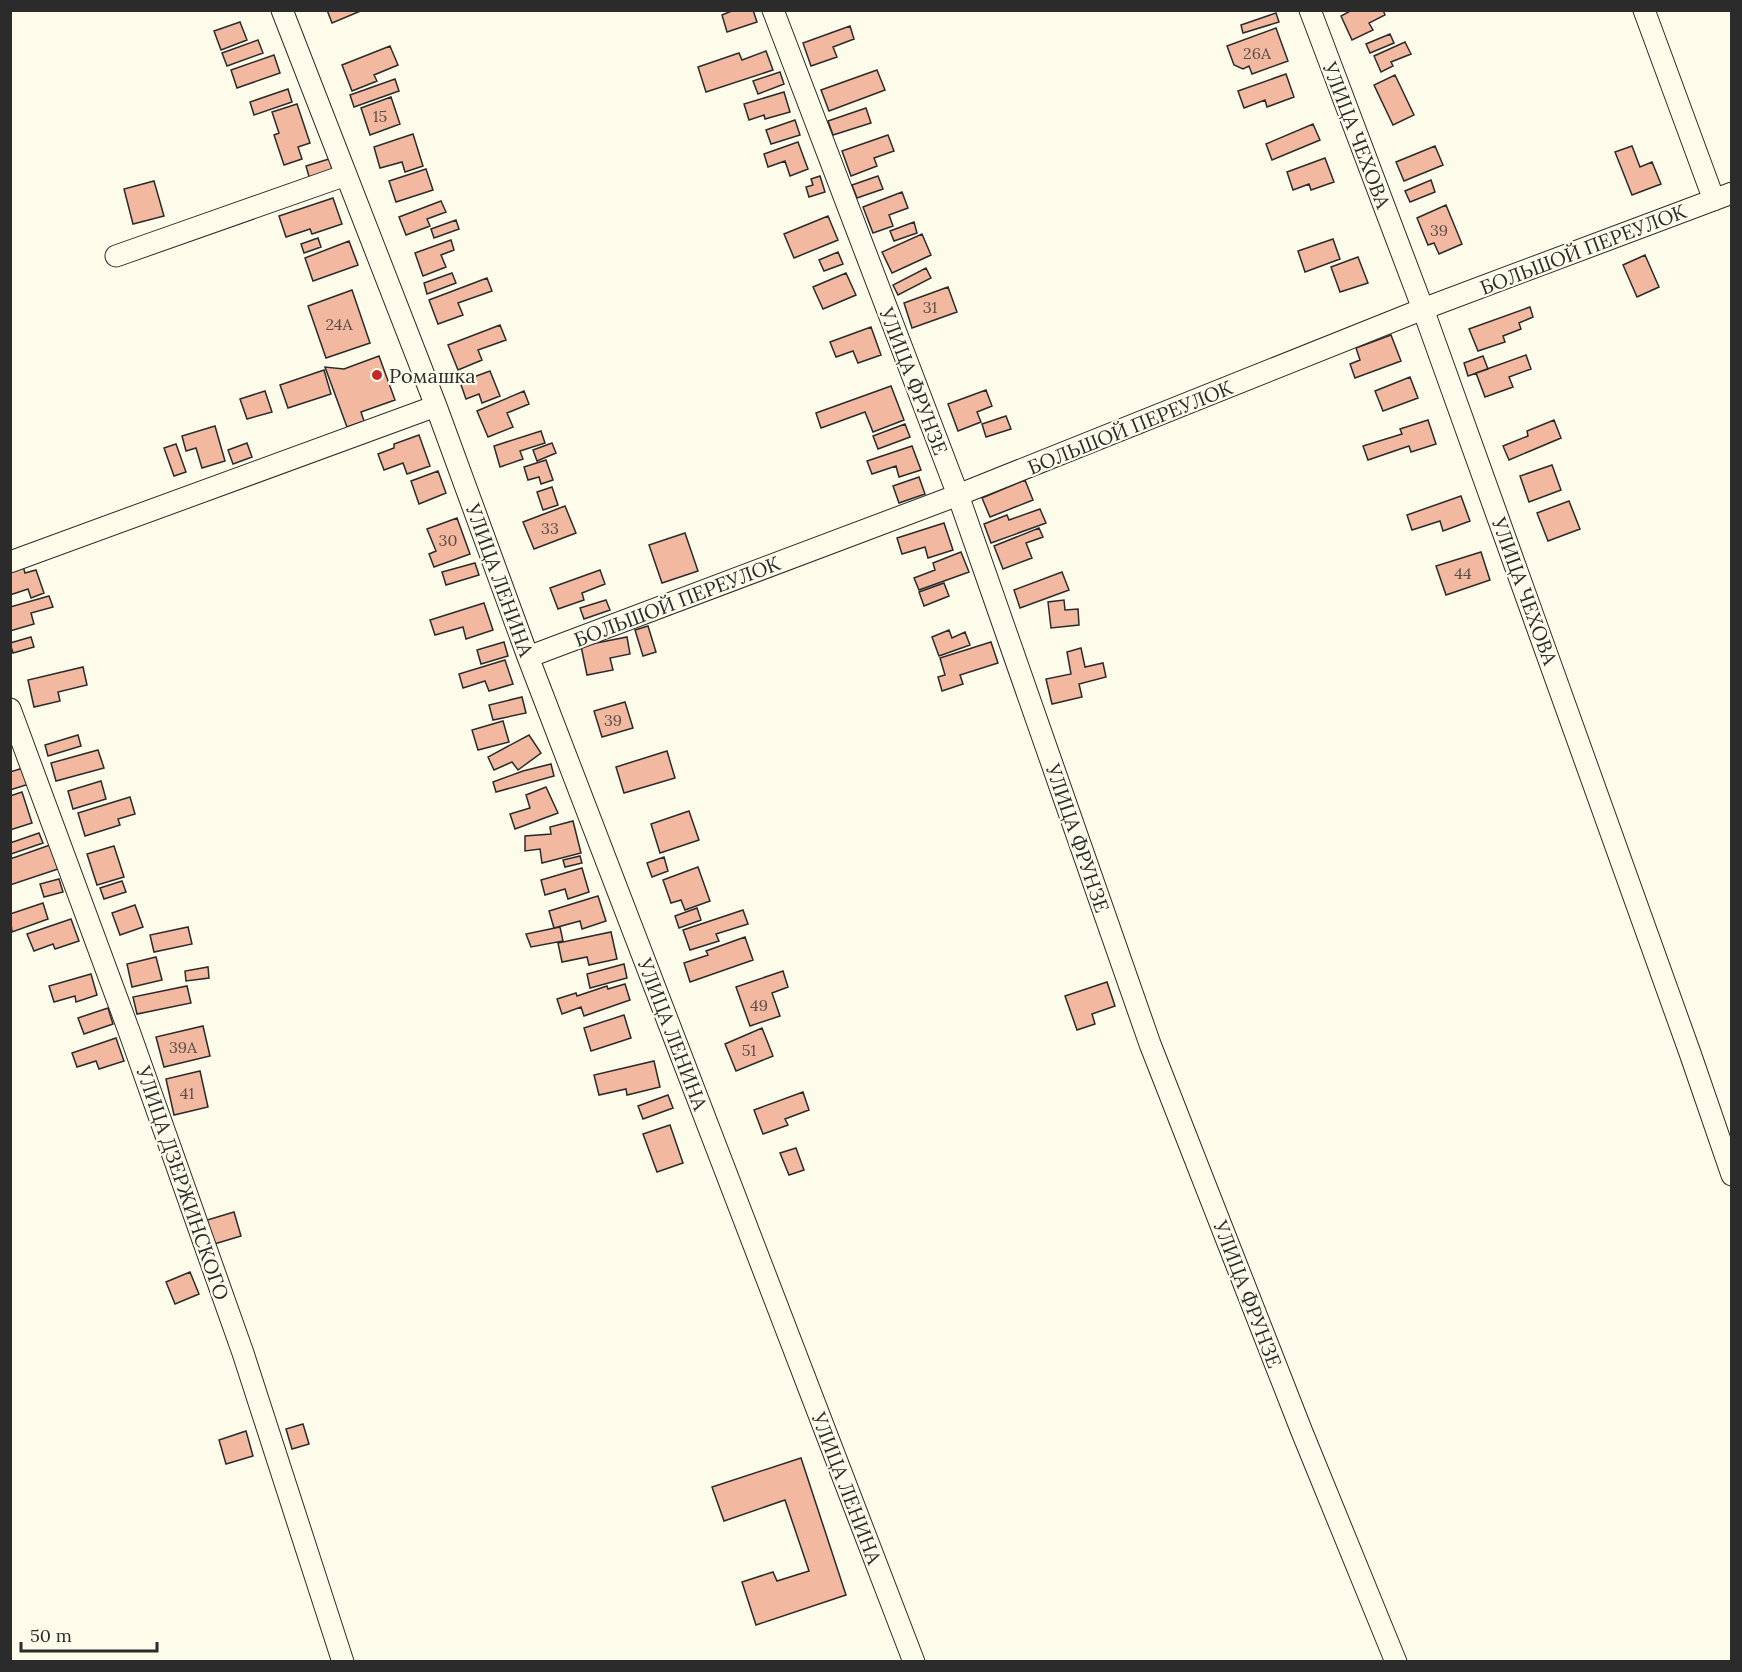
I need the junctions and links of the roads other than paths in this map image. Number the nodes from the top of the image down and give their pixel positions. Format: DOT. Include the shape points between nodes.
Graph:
graph roads {
  1 [pos="282,10"];
  2 [pos="773,10"];
  3 [pos="1310,10"];
  4 [pos="1644,10"];
  5 [pos="346,175"];
  6 [pos="1723,197"];
  7 [pos="116,256"];
  8 [pos="1423,309"];
  9 [pos="436,406"];
  10 [pos="958,495"];
  11 [pos="10,562"];
  12 [pos="528,657"];
  13 [pos="10,709"];
  14 [pos="1731,1175"];
  15 [pos="344,1662"];
  16 [pos="914,1662"];
  17 [pos="1396,1662"];
  1 -- 5 [label="street, УЛИЦА ЛЕНИНА"];
  2 -- 10 [label="street, УЛИЦА ФРУНЗЕ"];
  3 -- 8 [label="street, УЛИЦА ЧЕХОВА"];
  4 -- 6 [label="street"];
  5 -- 7 [label="street"];
  5 -- 9 [label="street, УЛИЦА ЛЕНИНА"];
  6 -- 8 [label="street, БОЛЬШОЙ ПЕРЕУЛОК"];
  8 -- 10 [label="street, БОЛЬШОЙ ПЕРЕУЛОК"];
  8 -- 14 [label="street, УЛИЦА ЧЕХОВА"];
  9 -- 11 [label="street"];
  9 -- 12 [label="street, УЛИЦА ЛЕНИНА"];
  10 -- 12 [label="street, БОЛЬШОЙ ПЕРЕУЛОК"];
  10 -- 17 [label="street, УЛИЦА ФРУНЗЕ" via="1150,1044"];
  12 -- 16 [label="street, УЛИЦА ЛЕНИНА"];
  13 -- 15 [label="street, УЛИЦА ДЗЕРЖИНСКОГО" via="243,1353"];
}
